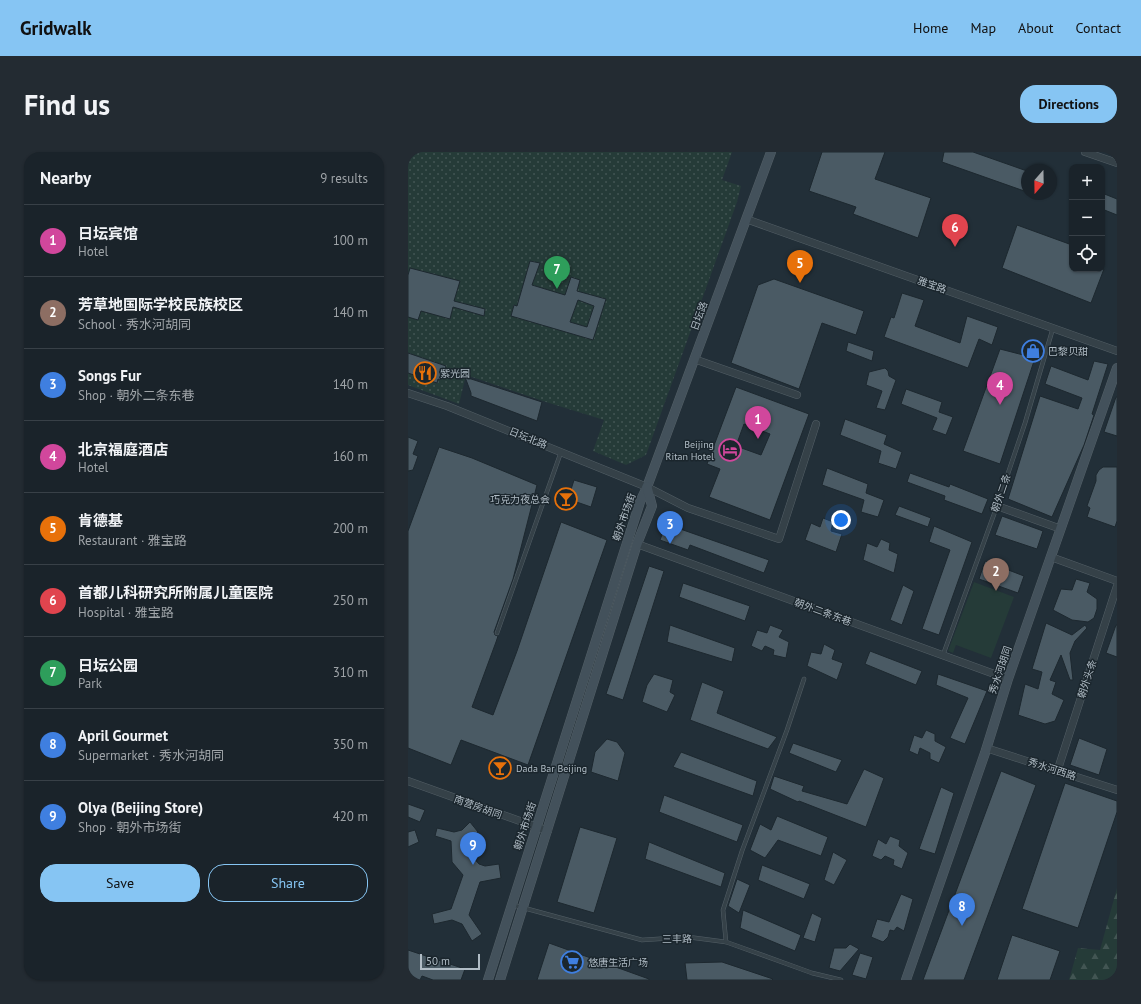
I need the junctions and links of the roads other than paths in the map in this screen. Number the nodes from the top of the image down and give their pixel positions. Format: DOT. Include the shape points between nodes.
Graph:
graph roads {
  1 [pos="771,152"];
  2 [pos="1085,152"];
  3 [pos="1117,163"];
  4 [pos="746,219"];
  5 [pos="1053,328"];
  6 [pos="1117,351"];
  7 [pos="694,359"];
  8 [pos="1117,368"];
  9 [pos="408,393"];
  10 [pos="797,395"];
  11 [pos="816,424"];
  12 [pos="561,452"];
  13 [pos="647,487"];
  14 [pos="997,506"];
  15 [pos="1061,529"];
  16 [pos="637,544"];
  17 [pos="1051,557"];
  18 [pos="1117,581"];
  19 [pos="1117,586"];
  20 [pos="496,633"];
  21 [pos="942,656"];
  22 [pos="804,679"];
  23 [pos="1008,679"];
  24 [pos="986,748"];
  25 [pos="1058,772"];
  26 [pos="408,781"];
  27 [pos="1117,790"];
  28 [pos="536,828"];
  29 [pos="548,831"];
  30 [pos="512,905"];
  31 [pos="523,908"];
  32 [pos="726,942"];
  33 [pos="488,980"];
  34 [pos="500,980"];
  35 [pos="841,980"];
  36 [pos="906,980"];
  1 -- 4 [label="main road, 日坛路"];
  2 -- 3 [label="street"];
  4 -- 5 [label="street, 雅宝路"];
  4 -- 7 [label="main road, 日坛路"];
  5 -- 6 [label="street, 雅宝路"];
  5 -- 14 [label="lane, 朝外二条"];
  7 -- 10 [label="street"];
  7 -- 13 [label="main road, 日坛路"];
  8 -- 15 [label="main road, 秀水河胡同"];
  9 -- 12 [label="street, 日坛北路"];
  11 -- 13 [label="street, 日坛北路" via="779,539 688,508"];
  12 -- 13 [label="street, 日坛北路"];
  12 -- 20 [label="lane"];
  13 -- 16 [label="main road, 朝外市场街" via="652,506"];
  13 -- 28 [label="main road, 朝外市场街" via="640,502"];
  14 -- 15 [label="street"];
  14 -- 21 [label="lane, 朝外二条"];
  15 -- 17 [label="main road, 秀水河胡同"];
  16 -- 21 [label="street, 朝外二条东巷"];
  16 -- 29 [label="main road, 朝外市场街"];
  17 -- 18 [label="street"];
  17 -- 23 [label="main road, 秀水河胡同"];
  19 -- 25 [label="street, 朝外头条"];
  21 -- 23 [label="street, 朝外二条东巷"];
  22 -- 32 [label="lane" via="722,910"];
  23 -- 24 [label="main road, 秀水河胡同"];
  24 -- 25 [label="street, 秀水河西路"];
  24 -- 36 [label="main road, 秀水河胡同"];
  25 -- 27 [label="street, 秀水河西路"];
  26 -- 28 [label="street, 南营房胡同"];
  28 -- 29 [label="street, 南营房胡同"];
  28 -- 30 [label="main road, 朝外市场街"];
  29 -- 31 [label="main road, 朝外市场街"];
  30 -- 31 [label="lane, 三丰路"];
  30 -- 33 [label="main road, 朝外市场街"];
  31 -- 32 [label="lane, 三丰路" via="642,940 688,937"];
  31 -- 34 [label="main road, 朝外市场街"];
  32 -- 35 [label="lane, 三丰路" via="812,973"];
}
